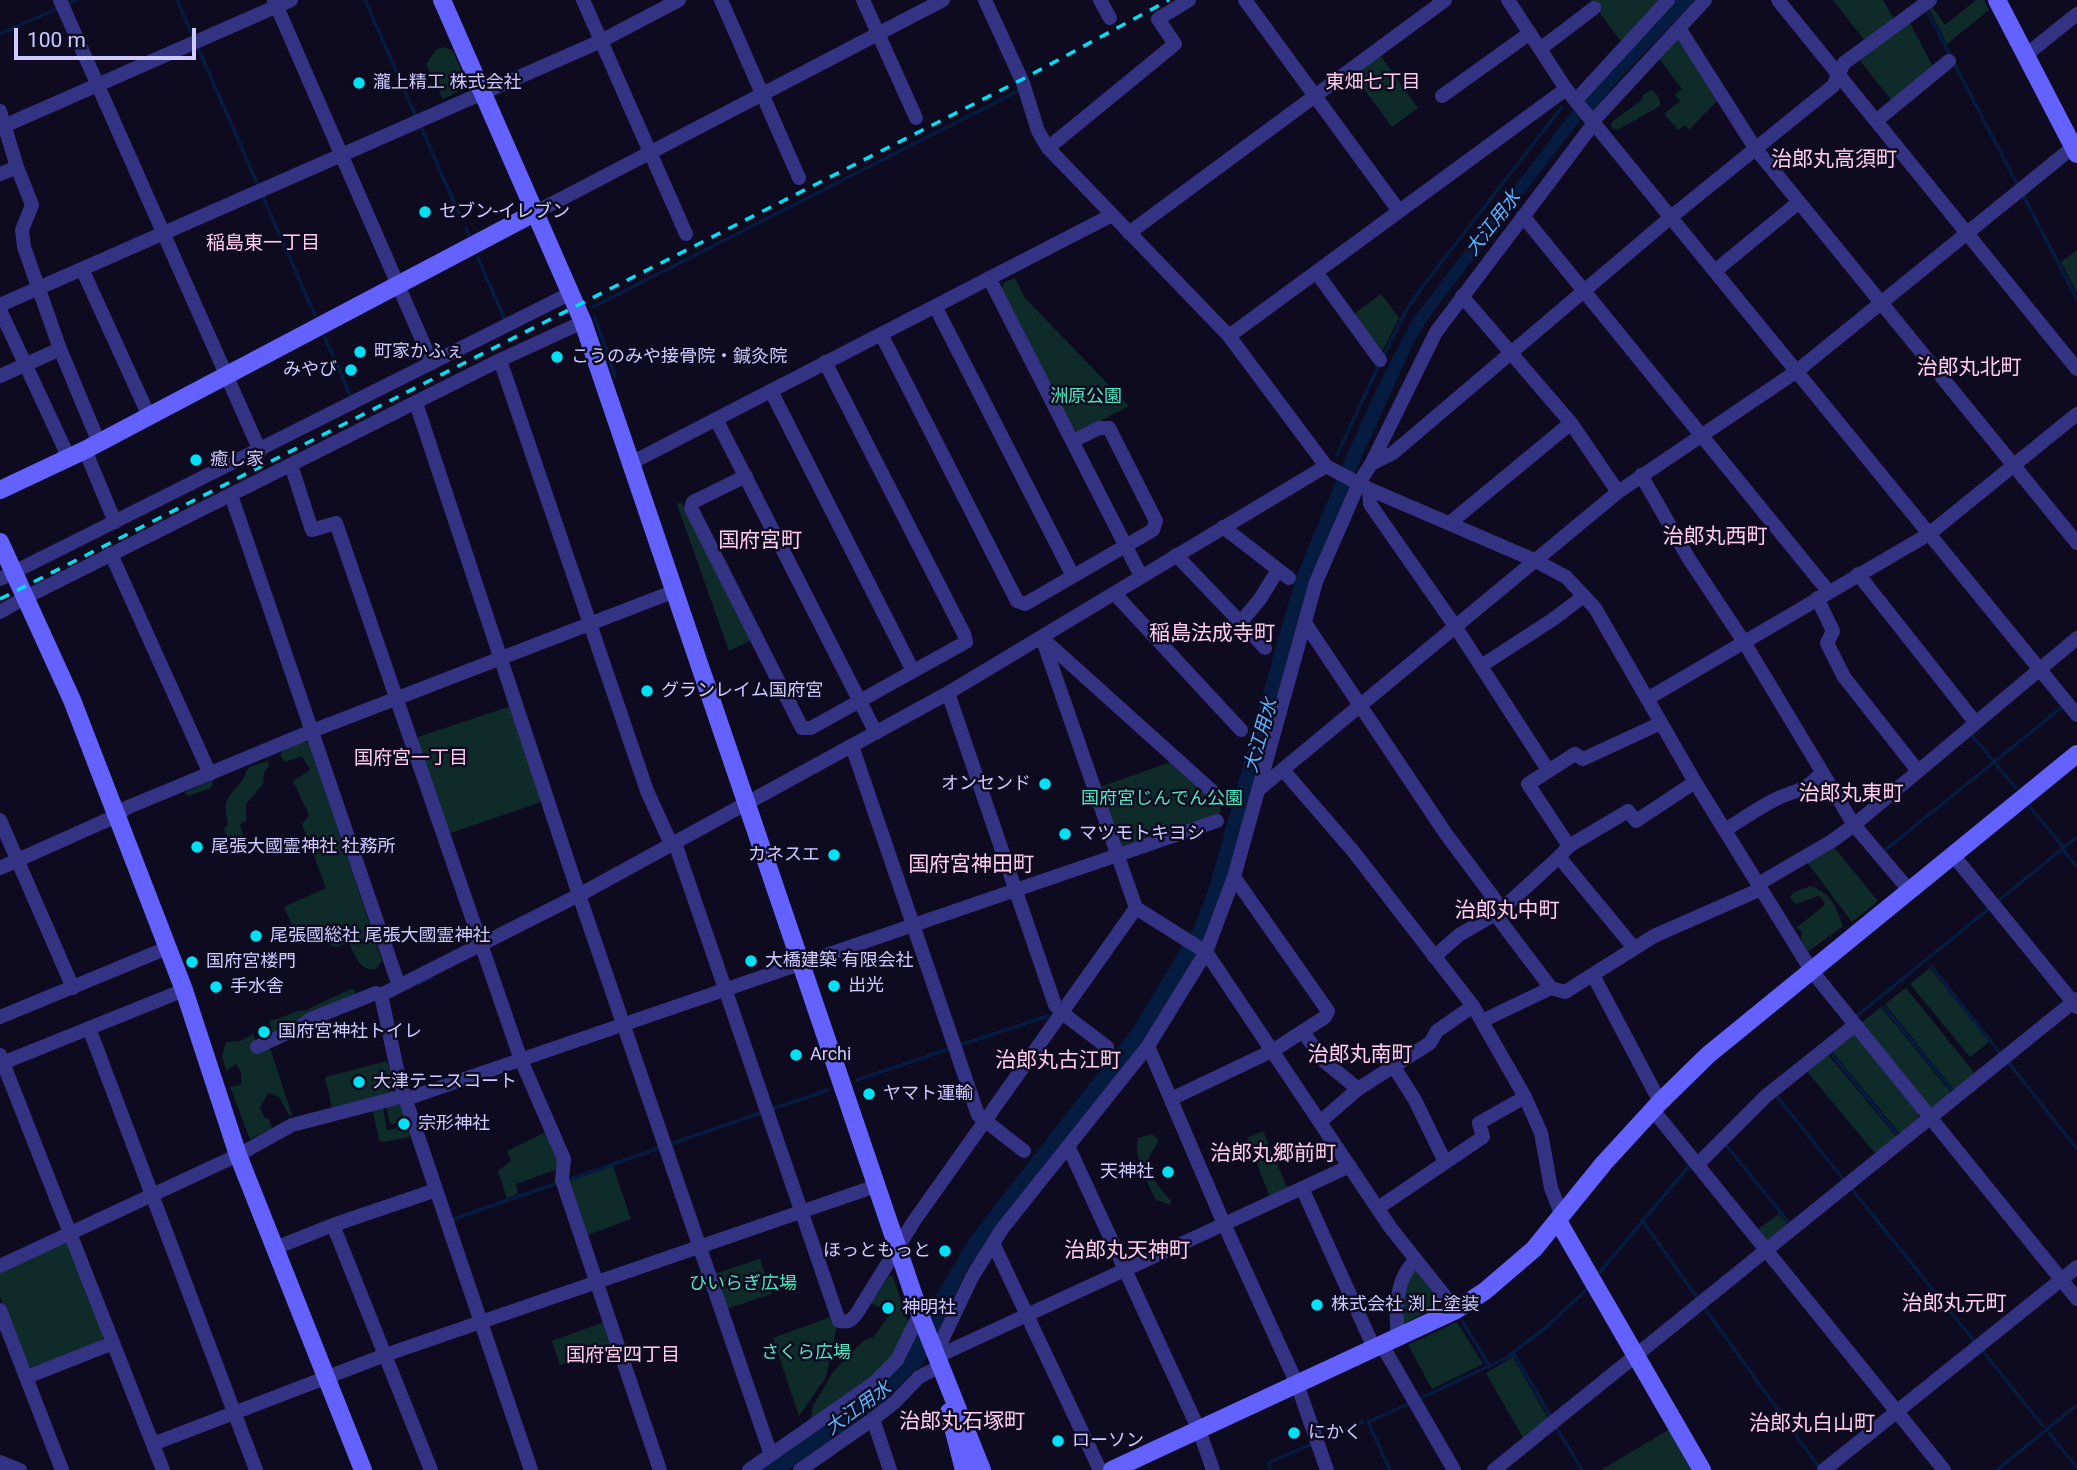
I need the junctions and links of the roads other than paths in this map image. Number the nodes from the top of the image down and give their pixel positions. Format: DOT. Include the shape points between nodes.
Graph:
graph roads {
  1 [pos="60,0"];
  2 [pos="291,0"];
  3 [pos="442,0"];
  4 [pos="583,0"];
  5 [pos="679,0"];
  6 [pos="721,0"];
  7 [pos="863,0"];
  8 [pos="943,0"];
  9 [pos="985,0"];
  10 [pos="1100,0"];
  11 [pos="1189,0"];
  12 [pos="1245,0"];
  13 [pos="1445,0"];
  14 [pos="1508,0"];
  15 [pos="1668,0"];
  16 [pos="1705,0"];
  17 [pos="1777,0"];
  18 [pos="1930,0"];
  19 [pos="1997,0"];
  20 [pos="275,3"];
  21 [pos="1594,8"];
  22 [pos="2077,14"];
  23 [pos="1110,18"];
  24 [pos="1679,28"];
  25 [pos="1530,33"];
  26 [pos="878,34"];
  27 [pos="601,41"];
  28 [pos="1540,49"];
  29 [pos="2026,55"];
  30 [pos="1949,61"];
  31 [pos="1838,74"];
  32 [pos="98,85"];
  33 [pos="482,92"];
  34 [pos="762,94"];
  35 [pos="1315,96"];
  36 [pos="1442,96"];
  37 [pos="1573,97"];
  38 [pos="2,118"];
  39 [pos="916,118"];
  40 [pos="1592,120"];
  41 [pos="1876,121"];
  42 [pos="1048,148"];
  43 [pos="1755,148"];
  44 [pos="2076,149"];
  45 [pos="650,152"];
  46 [pos="340,154"];
  47 [pos="17,167"];
  48 [pos="0,174"];
  49 [pos="799,178"];
  50 [pos="1799,202"];
  51 [pos="1399,211"];
  52 [pos="536,212"];
  53 [pos="1112,215"];
  54 [pos="1523,216"];
  55 [pos="1671,217"];
  56 [pos="163,233"];
  57 [pos="1129,233"];
  58 [pos="1966,233"];
  59 [pos="686,234"];
  60 [pos="82,269"];
  61 [pos="1715,271"];
  62 [pos="1316,272"];
  63 [pos="989,278"];
  64 [pos="397,285"];
  65 [pos="38,288"];
  66 [pos="1584,291"];
  67 [pos="571,293"];
  68 [pos="1462,296"];
  69 [pos="1881,303"];
  70 [pos="936,306"];
  71 [pos="0,307"];
  72 [pos="583,322"];
  73 [pos="880,334"];
  74 [pos="1229,336"];
  75 [pos="60,349"];
  76 [pos="1511,353"];
  77 [pos="500,360"];
  78 [pos="1380,360"];
  79 [pos="825,362"];
  80 [pos="432,363"];
  81 [pos="25,364"];
  82 [pos="2077,369"];
  83 [pos="1797,371"];
  84 [pos="0,376"];
  85 [pos="226,376"];
  86 [pos="771,391"];
  87 [pos="416,402"];
  88 [pos="2077,414"];
  89 [pos="149,416"];
  90 [pos="716,419"];
  91 [pos="1570,424"];
  92 [pos="1702,433"];
  93 [pos="1073,441"];
  94 [pos="84,451"];
  95 [pos="260,451"];
  96 [pos="631,463"];
  97 [pos="1371,464"];
  98 [pos="2014,465"];
  99 [pos="291,466"];
  100 [pos="1332,469"];
  101 [pos="1641,475"];
  102 [pos="746,476"];
  103 [pos="1361,484"];
  104 [pos="0,490"];
  105 [pos="1618,492"];
  106 [pos="231,495"];
  107 [pos="115,522"];
  108 [pos="1451,522"];
  109 [pos="1223,527"];
  110 [pos="1929,534"];
  111 [pos="0,542"];
  112 [pos="2077,543"];
  113 [pos="1126,546"];
  114 [pos="111,554"];
  115 [pos="1176,555"];
  116 [pos="1534,560"];
  117 [pos="1858,574"];
  118 [pos="7,576"];
  119 [pos="1073,576"];
  120 [pos="1141,576"];
  121 [pos="675,591"];
  122 [pos="1114,593"];
  123 [pos="1823,595"];
  124 [pos="1584,596"];
  125 [pos="26,597"];
  126 [pos="0,612"];
  127 [pos="1240,623"];
  128 [pos="1304,623"];
  129 [pos="590,624"];
  130 [pos="1455,626"];
  131 [pos="1042,638"];
  132 [pos="2077,638"];
  133 [pos="1744,642"];
  134 [pos="1265,648"];
  135 [pos="501,659"];
  136 [pos="1481,666"];
  137 [pos="2039,669"];
  138 [pos="913,671"];
  139 [pos="948,693"];
  140 [pos="396,699"];
  141 [pos="1647,699"];
  142 [pos="860,701"];
  143 [pos="1360,705"];
  144 [pos="2077,715"];
  145 [pos="1976,722"];
  146 [pos="1661,723"];
  147 [pos="1241,730"];
  148 [pos="312,732"];
  149 [pos="876,733"];
  150 [pos="852,746"];
  151 [pos="2077,754"];
  152 [pos="1283,770"];
  153 [pos="1548,770"];
  154 [pos="1918,771"];
  155 [pos="1822,772"];
  156 [pos="210,774"];
  157 [pos="1695,782"];
  158 [pos="1258,790"];
  159 [pos="1221,799"];
  160 [pos="746,803"];
  161 [pos="116,816"];
  162 [pos="0,820"];
  163 [pos="1217,821"];
  164 [pos="1854,825"];
  165 [pos="1725,830"];
  166 [pos="673,844"];
  167 [pos="1569,846"];
  168 [pos="1953,855"];
  169 [pos="1118,856"];
  170 [pos="1559,858"];
  171 [pos="18,860"];
  172 [pos="0,868"];
  173 [pos="1234,877"];
  174 [pos="1759,886"];
  175 [pos="1016,890"];
  176 [pos="1909,890"];
  177 [pos="579,895"];
  178 [pos="1136,908"];
  179 [pos="1498,911"];
  180 [pos="913,926"];
  181 [pos="480,945"];
  182 [pos="167,948"];
  183 [pos="1634,948"];
  184 [pos="1206,952"];
  185 [pos="1434,957"];
  186 [pos="801,965"];
  187 [pos="1811,970"];
  188 [pos="1593,975"];
  189 [pos="399,986"];
  190 [pos="73,988"];
  191 [pos="1551,988"];
  192 [pos="184,990"];
  193 [pos="725,990"];
  194 [pos="381,995"];
  195 [pos="2076,1003"];
  196 [pos="1473,1006"];
  197 [pos="1061,1012"];
  198 [pos="0,1017"];
  199 [pos="1482,1021"];
  200 [pos="624,1024"];
  201 [pos="1855,1025"];
  202 [pos="89,1028"];
  203 [pos="1303,1031"];
  204 [pos="1148,1045"];
  205 [pos="257,1047"];
  206 [pos="1107,1047"];
  207 [pos="1274,1050"];
  208 [pos="521,1060"];
  209 [pos="1,1061"];
  210 [pos="1394,1067"];
  211 [pos="1358,1089"];
  212 [pos="405,1097"];
  213 [pos="1525,1097"];
  214 [pos="1171,1099"];
  215 [pos="1656,1106"];
  216 [pos="1930,1118"];
  217 [pos="984,1122"];
  218 [pos="1320,1122"];
  219 [pos="1068,1146"];
  220 [pos="1024,1152"];
  221 [pos="238,1155"];
  222 [pos="1446,1162"];
  223 [pos="1697,1165"];
  224 [pos="1350,1166"];
  225 [pos="876,1186"];
  226 [pos="1302,1188"];
  227 [pos="436,1190"];
  228 [pos="151,1195"];
  229 [pos="1378,1208"];
  230 [pos="801,1212"];
  231 [pos="1560,1218"];
  232 [pos="1224,1224"];
  233 [pos="333,1225"];
  234 [pos="70,1233"];
  235 [pos="993,1243"];
  236 [pos="700,1247"];
  237 [pos="897,1247"];
  238 [pos="275,1248"];
  239 [pos="1767,1251"];
  240 [pos="1416,1260"];
  241 [pos="0,1266"];
  242 [pos="2077,1267"];
  243 [pos="1125,1270"];
  244 [pos="2061,1279"];
  245 [pos="596,1283"];
  246 [pos="2077,1298"];
  247 [pos="0,1310"];
  248 [pos="1456,1310"];
  249 [pos="921,1315"];
  250 [pos="1027,1315"];
  251 [pos="481,1322"];
  252 [pos="113,1343"];
  253 [pos="1385,1343"];
  254 [pos="385,1355"];
  255 [pos="1636,1356"];
  256 [pos="937,1360"];
  257 [pos="27,1377"];
  258 [pos="326,1377"];
  259 [pos="1297,1384"];
  260 [pos="1897,1412"];
  261 [pos="234,1413"];
  262 [pos="873,1419"];
  263 [pos="1199,1430"];
  264 [pos="153,1444"];
  265 [pos="771,1455"];
  266 [pos="0,1462"];
  267 [pos="20,1470"];
  268 [pos="62,1470"];
  269 [pos="163,1470"];
  270 [pos="256,1470"];
  271 [pos="363,1470"];
  272 [pos="431,1470"];
  273 [pos="531,1470"];
  274 [pos="660,1470"];
  275 [pos="749,1470"];
  276 [pos="800,1470"];
  277 [pos="890,1470"];
  278 [pos="964,1470"];
  279 [pos="982,1470"];
  280 [pos="1100,1470"];
  281 [pos="1112,1470"];
  282 [pos="1213,1470"];
  283 [pos="1327,1470"];
  284 [pos="1454,1470"];
  285 [pos="1494,1470"];
  286 [pos="1702,1470"];
  287 [pos="1824,1470"];
  288 [pos="1944,1470"];
  1 -- 32 [label="street"];
  2 -- 20 [label="street"];
  3 -- 33 [label="street"];
  4 -- 27 [label="street"];
  5 -- 27 [label="street"];
  6 -- 34 [label="street"];
  7 -- 26 [label="street"];
  8 -- 26 [label="street"];
  9 -- 42 [label="street"];
  10 -- 23 [label="street"];
  11 -- 42 [label="street" via="1158,19 1175,44"];
  12 -- 35 [label="street"];
  13 -- 35 [label="street"];
  14 -- 25 [label="street"];
  15 -- 37 [label="street"];
  16 -- 24 [label="street"];
  17 -- 31 [label="street"];
  18 -- 31 [label="street" via="1844,63"];
  19 -- 29 [label="street"];
  20 -- 32 [label="street"];
  20 -- 46 [label="street"];
  21 -- 28 [label="street"];
  22 -- 29 [label="street"];
  24 -- 40 [label="street"];
  24 -- 43 [label="street"];
  25 -- 28 [label="street"];
  25 -- 36 [label="street"];
  26 -- 34 [label="street"];
  26 -- 39 [label="street"];
  27 -- 33 [label="street"];
  27 -- 45 [label="street"];
  28 -- 37 [label="street"];
  29 -- 44 [label="street"];
  30 -- 41 [label="street"];
  31 -- 41 [label="street"];
  31 -- 43 [label="street" via="1833,86"];
  32 -- 38 [label="street"];
  32 -- 56 [label="street"];
  33 -- 46 [label="street"];
  33 -- 52 [label="street"];
  34 -- 45 [label="street"];
  34 -- 49 [label="street"];
  35 -- 51 [label="street"];
  35 -- 57 [label="street"];
  37 -- 40 [label="street"];
  37 -- 51 [label="street"];
  38 -- 47 [label="street"];
  40 -- 54 [label="street"];
  40 -- 55 [label="street"];
  41 -- 58 [label="street"];
  42 -- 53 [label="street"];
  43 -- 50 [label="street"];
  43 -- 55 [label="street"];
  44 -- 58 [label="street"];
  45 -- 52 [label="street"];
  45 -- 59 [label="street"];
  46 -- 56 [label="street"];
  46 -- 64 [label="street"];
  47 -- 48 [label="street"];
  47 -- 65 [label="street" via="32,205 22,230"];
  50 -- 61 [label="street"];
  50 -- 69 [label="street"];
  51 -- 62 [label="street"];
  52 -- 64 [label="street"];
  52 -- 67 [label="street"];
  53 -- 57 [label="street"];
  53 -- 63 [label="street"];
  54 -- 66 [label="street"];
  54 -- 68 [label="street"];
  55 -- 61 [label="street"];
  55 -- 66 [label="street"];
  56 -- 60 [label="street"];
  56 -- 85 [label="street"];
  57 -- 74 [label="street"];
  58 -- 69 [label="street"];
  58 -- 82 [label="street"];
  60 -- 65 [label="street"];
  60 -- 89 [label="street"];
  61 -- 83 [label="street"];
  62 -- 74 [label="street"];
  62 -- 78 [label="street"];
  63 -- 70 [label="street"];
  63 -- 93 [label="street"];
  64 -- 80 [label="street"];
  64 -- 85 [label="street"];
  65 -- 71 [label="street"];
  65 -- 75 [label="street"];
  66 -- 76 [label="street"];
  66 -- 92 [label="street"];
  67 -- 72 [label="street"];
  67 -- 80 [label="street"];
  68 -- 76 [label="street"];
  68 -- 97 [label="street" via="1436,332"];
  69 -- 83 [label="street"];
  69 -- 98 [label="street"];
  70 -- 73 [label="street"];
  70 -- 119 [label="street"];
  71 -- 81 [label="street"];
  72 -- 77 [label="street"];
  72 -- 96 [label="street"];
  73 -- 79 [label="street"];
  73 -- 119 [label="street" via="1017,601 1025,604"];
  74 -- 100 [label="street"];
  75 -- 81 [label="street"];
  75 -- 94 [label="street"];
  76 -- 91 [label="street"];
  76 -- 97 [label="street" via="1393,453"];
  77 -- 87 [label="street"];
  77 -- 129 [label="street"];
  79 -- 86 [label="street"];
  79 -- 138 [label="street" via="964,634 965,642"];
  80 -- 95 [label="street"];
  81 -- 84 [label="street"];
  81 -- 94 [label="street"];
  83 -- 92 [label="street"];
  83 -- 110 [label="street"];
  85 -- 89 [label="street"];
  85 -- 95 [label="street"];
  86 -- 90 [label="street"];
  86 -- 138 [label="street"];
  87 -- 99 [label="street"];
  87 -- 135 [label="street"];
  88 -- 98 [label="street"];
  89 -- 94 [label="street"];
  90 -- 96 [label="street"];
  90 -- 102 [label="street"];
  91 -- 105 [label="street"];
  91 -- 108 [label="street"];
  92 -- 101 [label="street"];
  92 -- 123 [label="street"];
  93 -- 113 [label="street"];
  93 -- 113 [label="street" via="1099,428 1110,428 1156,521 1153,530"];
  94 -- 104 [label="street"];
  94 -- 107 [label="street"];
  95 -- 107 [label="street"];
  96 -- 121 [label="street"];
  97 -- 103 [label="street"];
  98 -- 110 [label="street"];
  98 -- 112 [label="street"];
  99 -- 106 [label="street"];
  99 -- 140 [label="street" via="312,530 336,523"];
  100 -- 103 [label="street"];
  100 -- 109 [label="street"];
  101 -- 105 [label="street"];
  101 -- 133 [label="street"];
  102 -- 142 [label="street"];
  102 -- 142 [label="street" via="693,502 691,508 802,728 811,728"];
  103 -- 108 [label="street"];
  103 -- 128 [label="street" via="1316,582"];
  103 -- 130 [label="street" via="1370,504"];
  105 -- 116 [label="street"];
  106 -- 114 [label="street"];
  106 -- 148 [label="street"];
  107 -- 118 [label="street"];
  108 -- 116 [label="street"];
  109 -- 115 [label="street"];
  109 -- 127 [label="street" via="1283,574"];
  110 -- 117 [label="street"];
  110 -- 137 [label="street"];
  111 -- 118 [label="street"];
  113 -- 119 [label="street"];
  113 -- 120 [label="street"];
  114 -- 125 [label="street"];
  114 -- 156 [label="street"];
  115 -- 120 [label="street"];
  115 -- 127 [label="street"];
  116 -- 124 [label="street" via="1566,578"];
  116 -- 130 [label="street"];
  117 -- 123 [label="street"];
  117 -- 145 [label="street"];
  118 -- 125 [label="street"];
  120 -- 122 [label="street"];
  121 -- 129 [label="street"];
  121 -- 160 [label="street"];
  122 -- 131 [label="street"];
  122 -- 147 [label="street"];
  123 -- 133 [label="street"];
  123 -- 154 [label="street" via="1833,631 1827,643 1844,677"];
  124 -- 136 [label="street"];
  124 -- 141 [label="street"];
  125 -- 126 [label="street"];
  125 -- 161 [label="street"];
  127 -- 134 [label="street"];
  128 -- 143 [label="street"];
  128 -- 158 [label="street"];
  129 -- 135 [label="street"];
  129 -- 166 [label="street" via="647,791"];
  130 -- 136 [label="street"];
  130 -- 143 [label="street"];
  131 -- 139 [label="street"];
  131 -- 159 [label="street"];
  131 -- 169 [label="street"];
  132 -- 137 [label="street"];
  133 -- 141 [label="street"];
  133 -- 155 [label="street"];
  135 -- 140 [label="street"];
  135 -- 177 [label="street"];
  136 -- 153 [label="street"];
  137 -- 144 [label="street"];
  137 -- 145 [label="street"];
  138 -- 142 [label="street"];
  139 -- 149 [label="street"];
  139 -- 175 [label="street"];
  140 -- 148 [label="street"];
  140 -- 181 [label="street"];
  141 -- 146 [label="street"];
  142 -- 149 [label="street"];
  143 -- 152 [label="street"];
  143 -- 179 [label="street"];
  145 -- 154 [label="street"];
  146 -- 153 [label="street" via="1583,759 1575,754"];
  146 -- 157 [label="street"];
  148 -- 156 [label="street"];
  148 -- 189 [label="street"];
  149 -- 150 [label="street"];
  150 -- 160 [label="street"];
  150 -- 180 [label="street"];
  151 -- 168 [label="street"];
  152 -- 158 [label="street"];
  152 -- 185 [label="street" via="1353,851"];
  153 -- 167 [label="street" via="1528,784"];
  154 -- 164 [label="street"];
  155 -- 164 [label="street"];
  155 -- 165 [label="street" via="1810,785 1776,799"];
  156 -- 161 [label="street"];
  157 -- 165 [label="street"];
  157 -- 167 [label="street" via="1636,821 1628,811"];
  158 -- 173 [label="street"];
  160 -- 166 [label="street"];
  160 -- 186 [label="street"];
  161 -- 171 [label="street"];
  161 -- 182 [label="street"];
  162 -- 171 [label="street"];
  163 -- 169 [label="street"];
  164 -- 174 [label="street"];
  164 -- 176 [label="street"];
  165 -- 174 [label="street"];
  166 -- 177 [label="street"];
  166 -- 193 [label="street"];
  167 -- 170 [label="street"];
  168 -- 176 [label="street"];
  168 -- 195 [label="street"];
  169 -- 175 [label="street"];
  169 -- 178 [label="street"];
  170 -- 179 [label="street"];
  170 -- 183 [label="street"];
  171 -- 172 [label="street"];
  171 -- 190 [label="street"];
  173 -- 184 [label="street"];
  173 -- 203 [label="street" via="1328,1011"];
  174 -- 183 [label="street"];
  174 -- 187 [label="street"];
  175 -- 180 [label="street"];
  175 -- 197 [label="street"];
  176 -- 187 [label="street"];
  177 -- 181 [label="street"];
  177 -- 200 [label="street"];
  178 -- 184 [label="street"];
  178 -- 197 [label="street"];
  179 -- 185 [label="street"];
  179 -- 191 [label="street"];
  180 -- 186 [label="street"];
  180 -- 217 [label="street"];
  181 -- 189 [label="street"];
  181 -- 208 [label="street"];
  182 -- 190 [label="street"];
  182 -- 192 [label="street"];
  183 -- 188 [label="street"];
  184 -- 204 [label="street"];
  184 -- 207 [label="street"];
  185 -- 196 [label="street"];
  186 -- 193 [label="street"];
  186 -- 225 [label="street"];
  187 -- 201 [label="street"];
  187 -- 215 [label="street" via="1718,1046"];
  188 -- 191 [label="street" via="1565,992"];
  188 -- 215 [label="street"];
  189 -- 194 [label="street"];
  190 -- 198 [label="street"];
  191 -- 199 [label="street"];
  192 -- 202 [label="street"];
  192 -- 221 [label="street"];
  193 -- 200 [label="street"];
  193 -- 230 [label="street"];
  194 -- 205 [label="street" via="376,993 312,1019"];
  194 -- 212 [label="street"];
  195 -- 216 [label="street"];
  196 -- 199 [label="street"];
  196 -- 210 [label="street"];
  197 -- 206 [label="street"];
  197 -- 217 [label="street"];
  199 -- 213 [label="street"];
  200 -- 208 [label="street"];
  200 -- 236 [label="street"];
  201 -- 216 [label="street"];
  201 -- 223 [label="street" via="1766,1096"];
  202 -- 209 [label="street"];
  202 -- 228 [label="street"];
  203 -- 207 [label="street"];
  203 -- 211 [label="street" via="1324,1061"];
  204 -- 214 [label="street"];
  204 -- 219 [label="street"];
  207 -- 214 [label="street"];
  207 -- 218 [label="street"];
  208 -- 212 [label="street"];
  208 -- 245 [label="street" via="564,1159 562,1180"];
  209 -- 234 [label="street"];
  210 -- 211 [label="street"];
  210 -- 222 [label="street"];
  211 -- 218 [label="street"];
  212 -- 221 [label="street" via="292,1125"];
  212 -- 227 [label="street"];
  213 -- 222 [label="street" via="1479,1123 1483,1138"];
  213 -- 231 [label="street" via="1541,1133"];
  214 -- 232 [label="street"];
  215 -- 223 [label="street"];
  215 -- 231 [label="street"];
  216 -- 239 [label="street"];
  216 -- 244 [label="street"];
  217 -- 220 [label="street"];
  217 -- 237 [label="street"];
  218 -- 224 [label="street"];
  219 -- 235 [label="street"];
  219 -- 243 [label="street"];
  221 -- 228 [label="street"];
  221 -- 238 [label="street"];
  222 -- 229 [label="street"];
  223 -- 239 [label="street"];
  224 -- 226 [label="street"];
  224 -- 229 [label="street"];
  225 -- 230 [label="street"];
  225 -- 237 [label="street"];
  226 -- 232 [label="street"];
  226 -- 253 [label="street"];
  227 -- 233 [label="street"];
  227 -- 251 [label="street"];
  228 -- 234 [label="street"];
  228 -- 261 [label="street"];
  229 -- 240 [label="street"];
  230 -- 236 [label="street"];
  230 -- 237 [label="street" via="839,1321 851,1320 858,1313"];
  231 -- 248 [label="street" via="1509,1272"];
  231 -- 255 [label="street"];
  232 -- 243 [label="street"];
  232 -- 259 [label="street"];
  233 -- 238 [label="street"];
  233 -- 254 [label="street"];
  234 -- 241 [label="street"];
  234 -- 252 [label="street"];
  235 -- 250 [label="street"];
  235 -- 256 [label="street" via="972,1277"];
  236 -- 245 [label="street"];
  236 -- 265 [label="street"];
  237 -- 249 [label="street"];
  238 -- 258 [label="street"];
  239 -- 255 [label="street"];
  239 -- 260 [label="street"];
  240 -- 248 [label="street"];
  240 -- 253 [label="street" via="1409,1265 1399,1290"];
  242 -- 244 [label="street"];
  243 -- 250 [label="street"];
  243 -- 263 [label="street"];
  244 -- 246 [label="street"];
  244 -- 260 [label="street"];
  245 -- 251 [label="street"];
  245 -- 274 [label="street"];
  247 -- 257 [label="street"];
  248 -- 253 [label="street"];
  249 -- 256 [label="street"];
  249 -- 265 [label="street" via="897,1360 874,1383"];
  250 -- 256 [label="street"];
  250 -- 280 [label="street"];
  251 -- 254 [label="street"];
  251 -- 273 [label="street"];
  252 -- 257 [label="street"];
  252 -- 264 [label="street"];
  253 -- 259 [label="street"];
  253 -- 284 [label="street"];
  254 -- 258 [label="street"];
  254 -- 272 [label="street"];
  255 -- 285 [label="street"];
  255 -- 286 [label="street"];
  256 -- 262 [label="street"];
  256 -- 278 [label="street"];
  256 -- 279 [label="street"];
  257 -- 268 [label="street"];
  258 -- 261 [label="street"];
  258 -- 271 [label="street"];
  259 -- 263 [label="street"];
  259 -- 283 [label="street"];
  260 -- 287 [label="street"];
  260 -- 288 [label="street"];
  261 -- 264 [label="street"];
  261 -- 270 [label="street"];
  262 -- 276 [label="street"];
  262 -- 277 [label="street"];
  263 -- 281 [label="street"];
  263 -- 282 [label="street"];
  264 -- 269 [label="street"];
  265 -- 275 [label="street"];
  266 -- 267 [label="street"];
}
